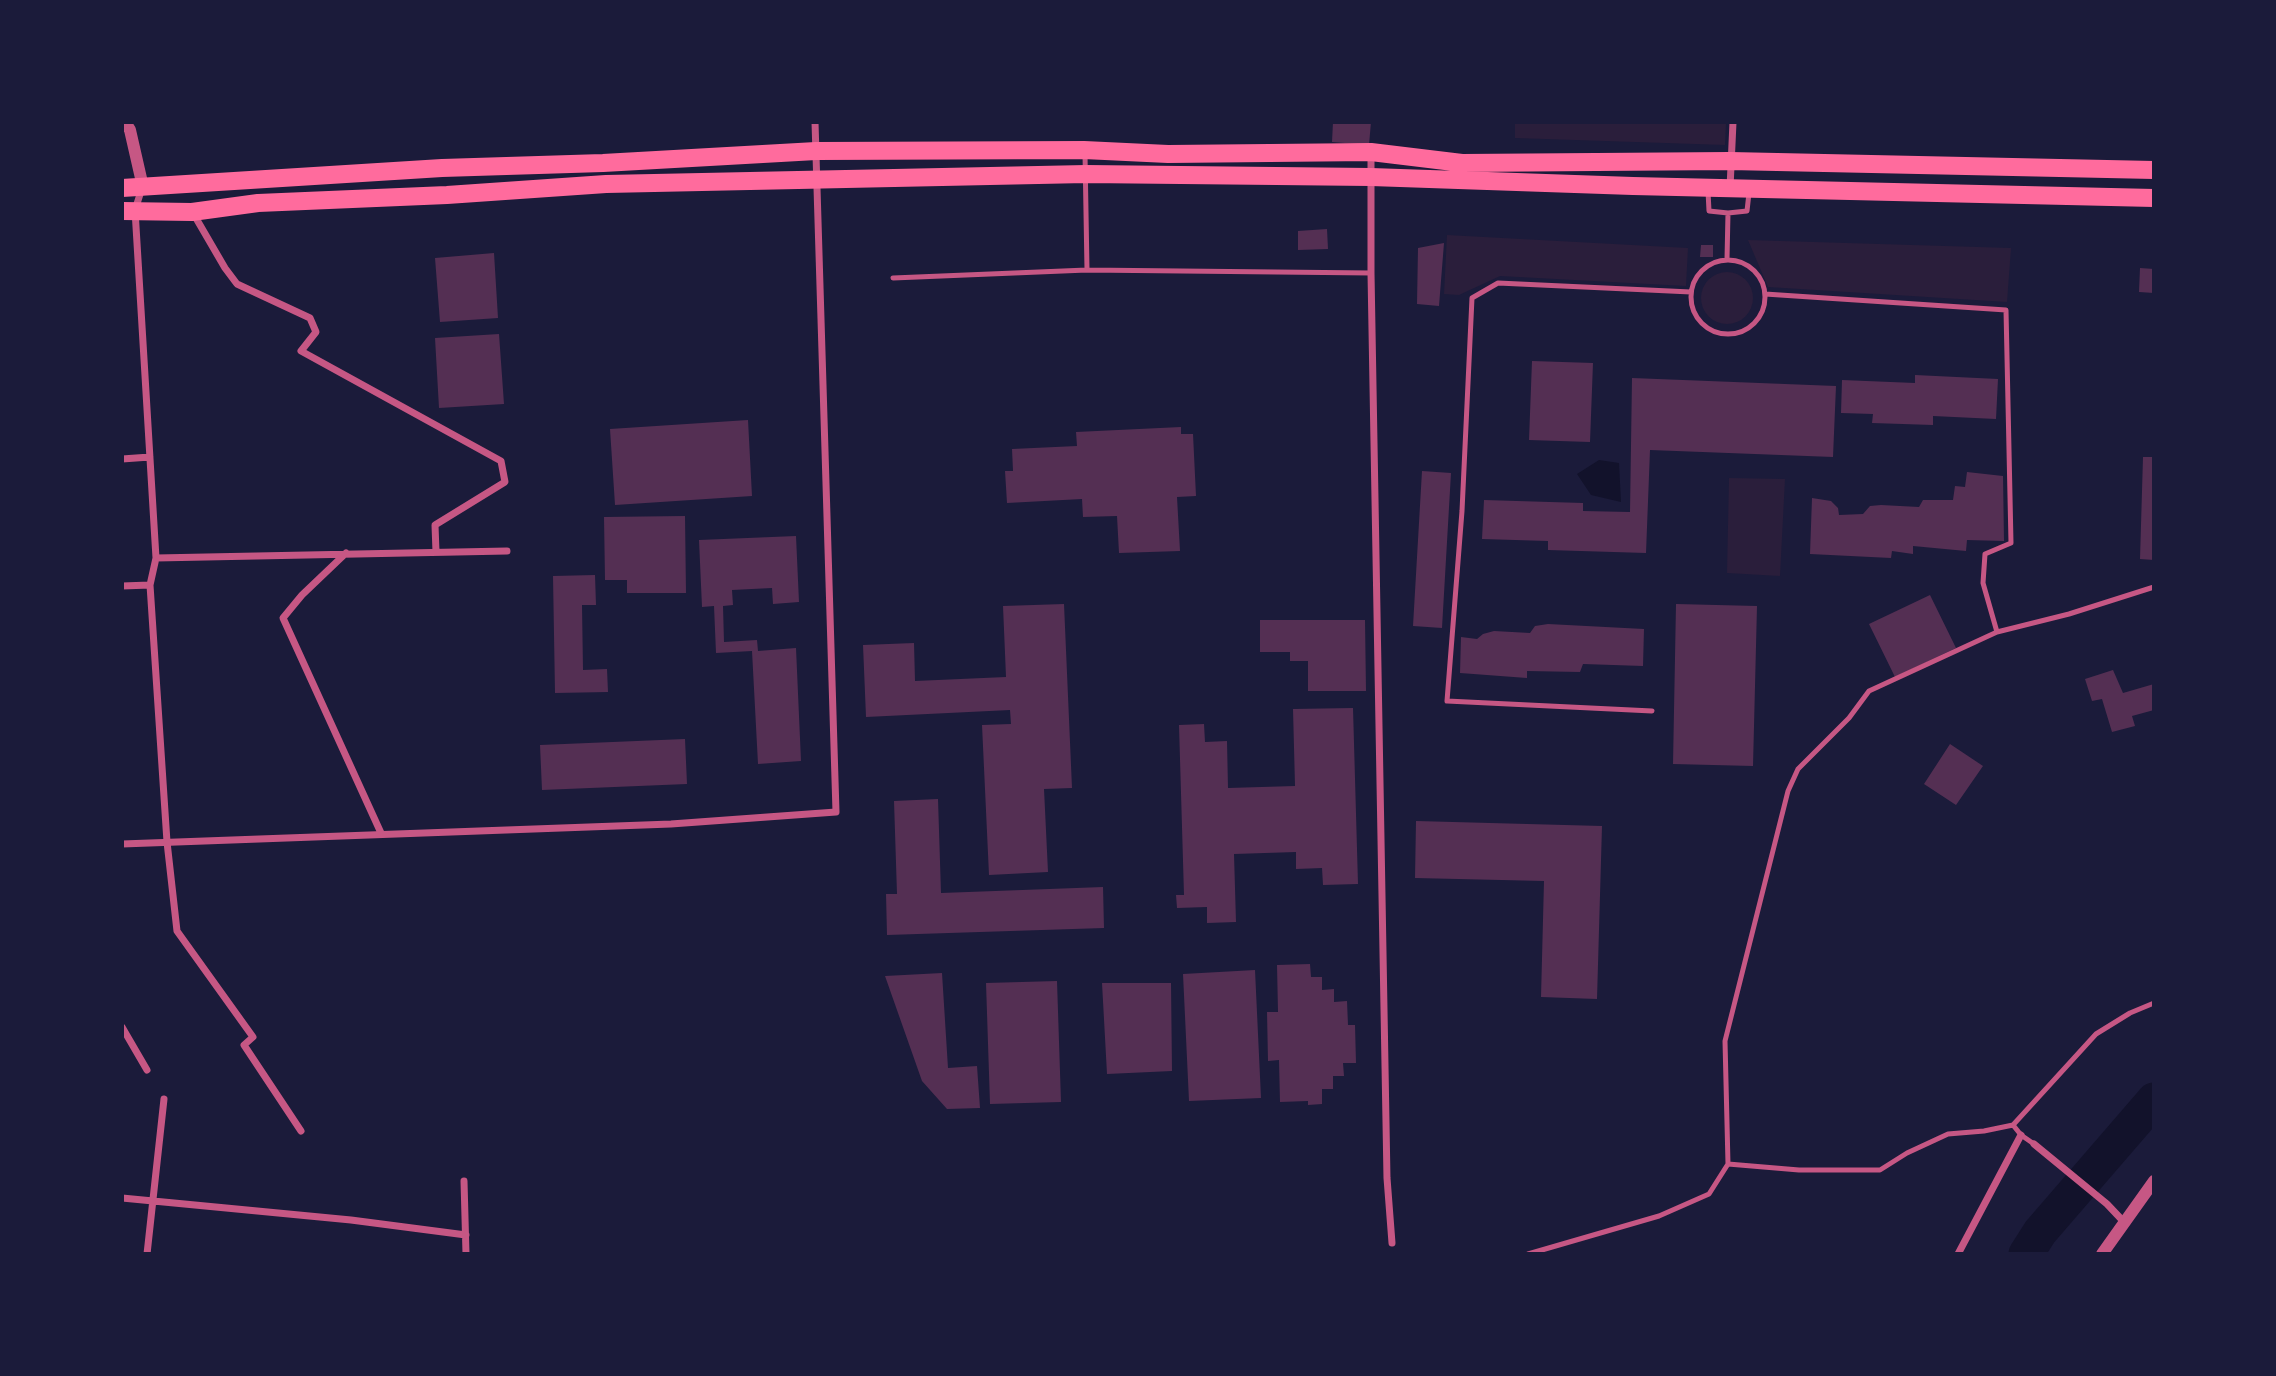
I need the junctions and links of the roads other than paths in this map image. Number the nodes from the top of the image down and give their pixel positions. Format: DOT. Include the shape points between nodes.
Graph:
graph roads {
  1 [pos="125,122"];
  2 [pos="815,122"];
  3 [pos="1733,122"];
  4 [pos="1084,150"];
  5 [pos="816,151"];
  6 [pos="1371,152"];
  7 [pos="1730,161"];
  8 [pos="2154,170"];
  9 [pos="1086,174"];
  10 [pos="1371,177"];
  11 [pos="817,178"];
  12 [pos="143,187"];
  13 [pos="122,188"];
  14 [pos="1708,188"];
  15 [pos="1730,188"];
  16 [pos="1749,189"];
  17 [pos="2154,198"];
  18 [pos="129,211"];
  19 [pos="192,212"];
  20 [pos="1728,213"];
  21 [pos="1727,259"];
  22 [pos="1087,270"];
  23 [pos="1371,273"];
  24 [pos="893,278"];
  25 [pos="1691,292"];
  26 [pos="1765,294"];
  27 [pos="150,457"];
  28 [pos="122,459"];
  29 [pos="507,551"];
  30 [pos="436,552"];
  31 [pos="346,553"];
  32 [pos="156,558"];
  33 [pos="150,585"];
  34 [pos="122,586"];
  35 [pos="2154,586"];
  36 [pos="1997,632"];
  37 [pos="1652,711"];
  38 [pos="381,833"];
  39 [pos="167,842"];
  40 [pos="122,844"];
  41 [pos="2154,1003"];
  42 [pos="122,1027"];
  43 [pos="148,1070"];
  44 [pos="164,1099"];
  45 [pos="2013,1125"];
  46 [pos="301,1131"];
  47 [pos="2021,1135"];
  48 [pos="2034,1144"];
  49 [pos="1728,1164"];
  50 [pos="464,1181"];
  51 [pos="2154,1181"];
  52 [pos="122,1198"];
  53 [pos="152,1201"];
  54 [pos="2124,1223"];
  55 [pos="466,1235"];
  56 [pos="1391,1243"];
  57 [pos="147,1254"];
  58 [pos="466,1254"];
  59 [pos="1528,1254"];
  60 [pos="1958,1254"];
  61 [pos="2102,1254"];
  1 -- 12 [label="street"];
  2 -- 5 [label="street"];
  3 -- 7 [label="street"];
  4 -- 5 [label="main road"];
  4 -- 6 [label="main road"];
  4 -- 9 [label="lane"];
  5 -- 11 [label="street"];
  5 -- 12 [label="main road"];
  6 -- 7 [label="main road" via="1462,163"];
  6 -- 10 [label="street"];
  7 -- 8 [label="main road"];
  7 -- 15 [label="street"];
  9 -- 10 [label="main road"];
  9 -- 11 [label="main road"];
  9 -- 22 [label="lane"];
  10 -- 14 [label="main road"];
  10 -- 23 [label="street"];
  11 -- 19 [label="main road" via="606,184 258,203"];
  11 -- 38 [label="street" via="836,812 671,824"];
  12 -- 13 [label="main road"];
  12 -- 18 [label="street"];
  14 -- 15 [label="main road"];
  14 -- 20 [label="lane" via="1709,211"];
  15 -- 16 [label="main road"];
  16 -- 17 [label="main road"];
  16 -- 20 [label="lane" via="1747,211"];
  18 -- 19 [label="main road"];
  18 -- 27 [label="street"];
  19 -- 30 [label="street" via="237,284 310,318 316,332 301,351 502,461 505,482 435,525"];
  20 -- 21 [label="lane"];
  21 -- 25 [label="lane" via="1702,270"];
  21 -- 26 [label="lane" via="1747,265"];
  22 -- 23 [label="lane"];
  22 -- 24 [label="lane"];
  23 -- 56 [label="street"];
  25 -- 26 [label="lane" via="1696,316 1705,326 1728,333 1752,324"];
  25 -- 37 [label="lane" via="1499,283 1472,298 1447,701"];
  26 -- 36 [label="lane" via="2006,310 2011,543 1985,554 1983,583"];
  27 -- 28 [label="street"];
  27 -- 32 [label="street"];
  29 -- 30 [label="street"];
  30 -- 31 [label="street"];
  31 -- 32 [label="street"];
  31 -- 38 [label="street" via="283,618"];
  32 -- 33 [label="street"];
  33 -- 34 [label="street"];
  33 -- 39 [label="street"];
  35 -- 36 [label="lane"];
  36 -- 49 [label="lane" via="1869,691 1798,769 1788,791 1725,1041"];
  38 -- 39 [label="street"];
  39 -- 40 [label="street"];
  39 -- 46 [label="street" via="177,931 253,1037 244,1045"];
  41 -- 45 [label="lane" via="2096,1034"];
  42 -- 43 [label="street"];
  44 -- 53 [label="street"];
  45 -- 47 [label="lane"];
  45 -- 49 [label="lane" via="1948,1134 1880,1170"];
  47 -- 48 [label="lane"];
  47 -- 60 [label="street"];
  48 -- 54 [label="street"];
  49 -- 59 [label="lane" via="1709,1194 1660,1216"];
  50 -- 55 [label="street"];
  51 -- 54 [label="street"];
  52 -- 53 [label="street"];
  53 -- 55 [label="street"];
  53 -- 57 [label="street"];
  54 -- 61 [label="street"];
  55 -- 58 [label="street"];
}
